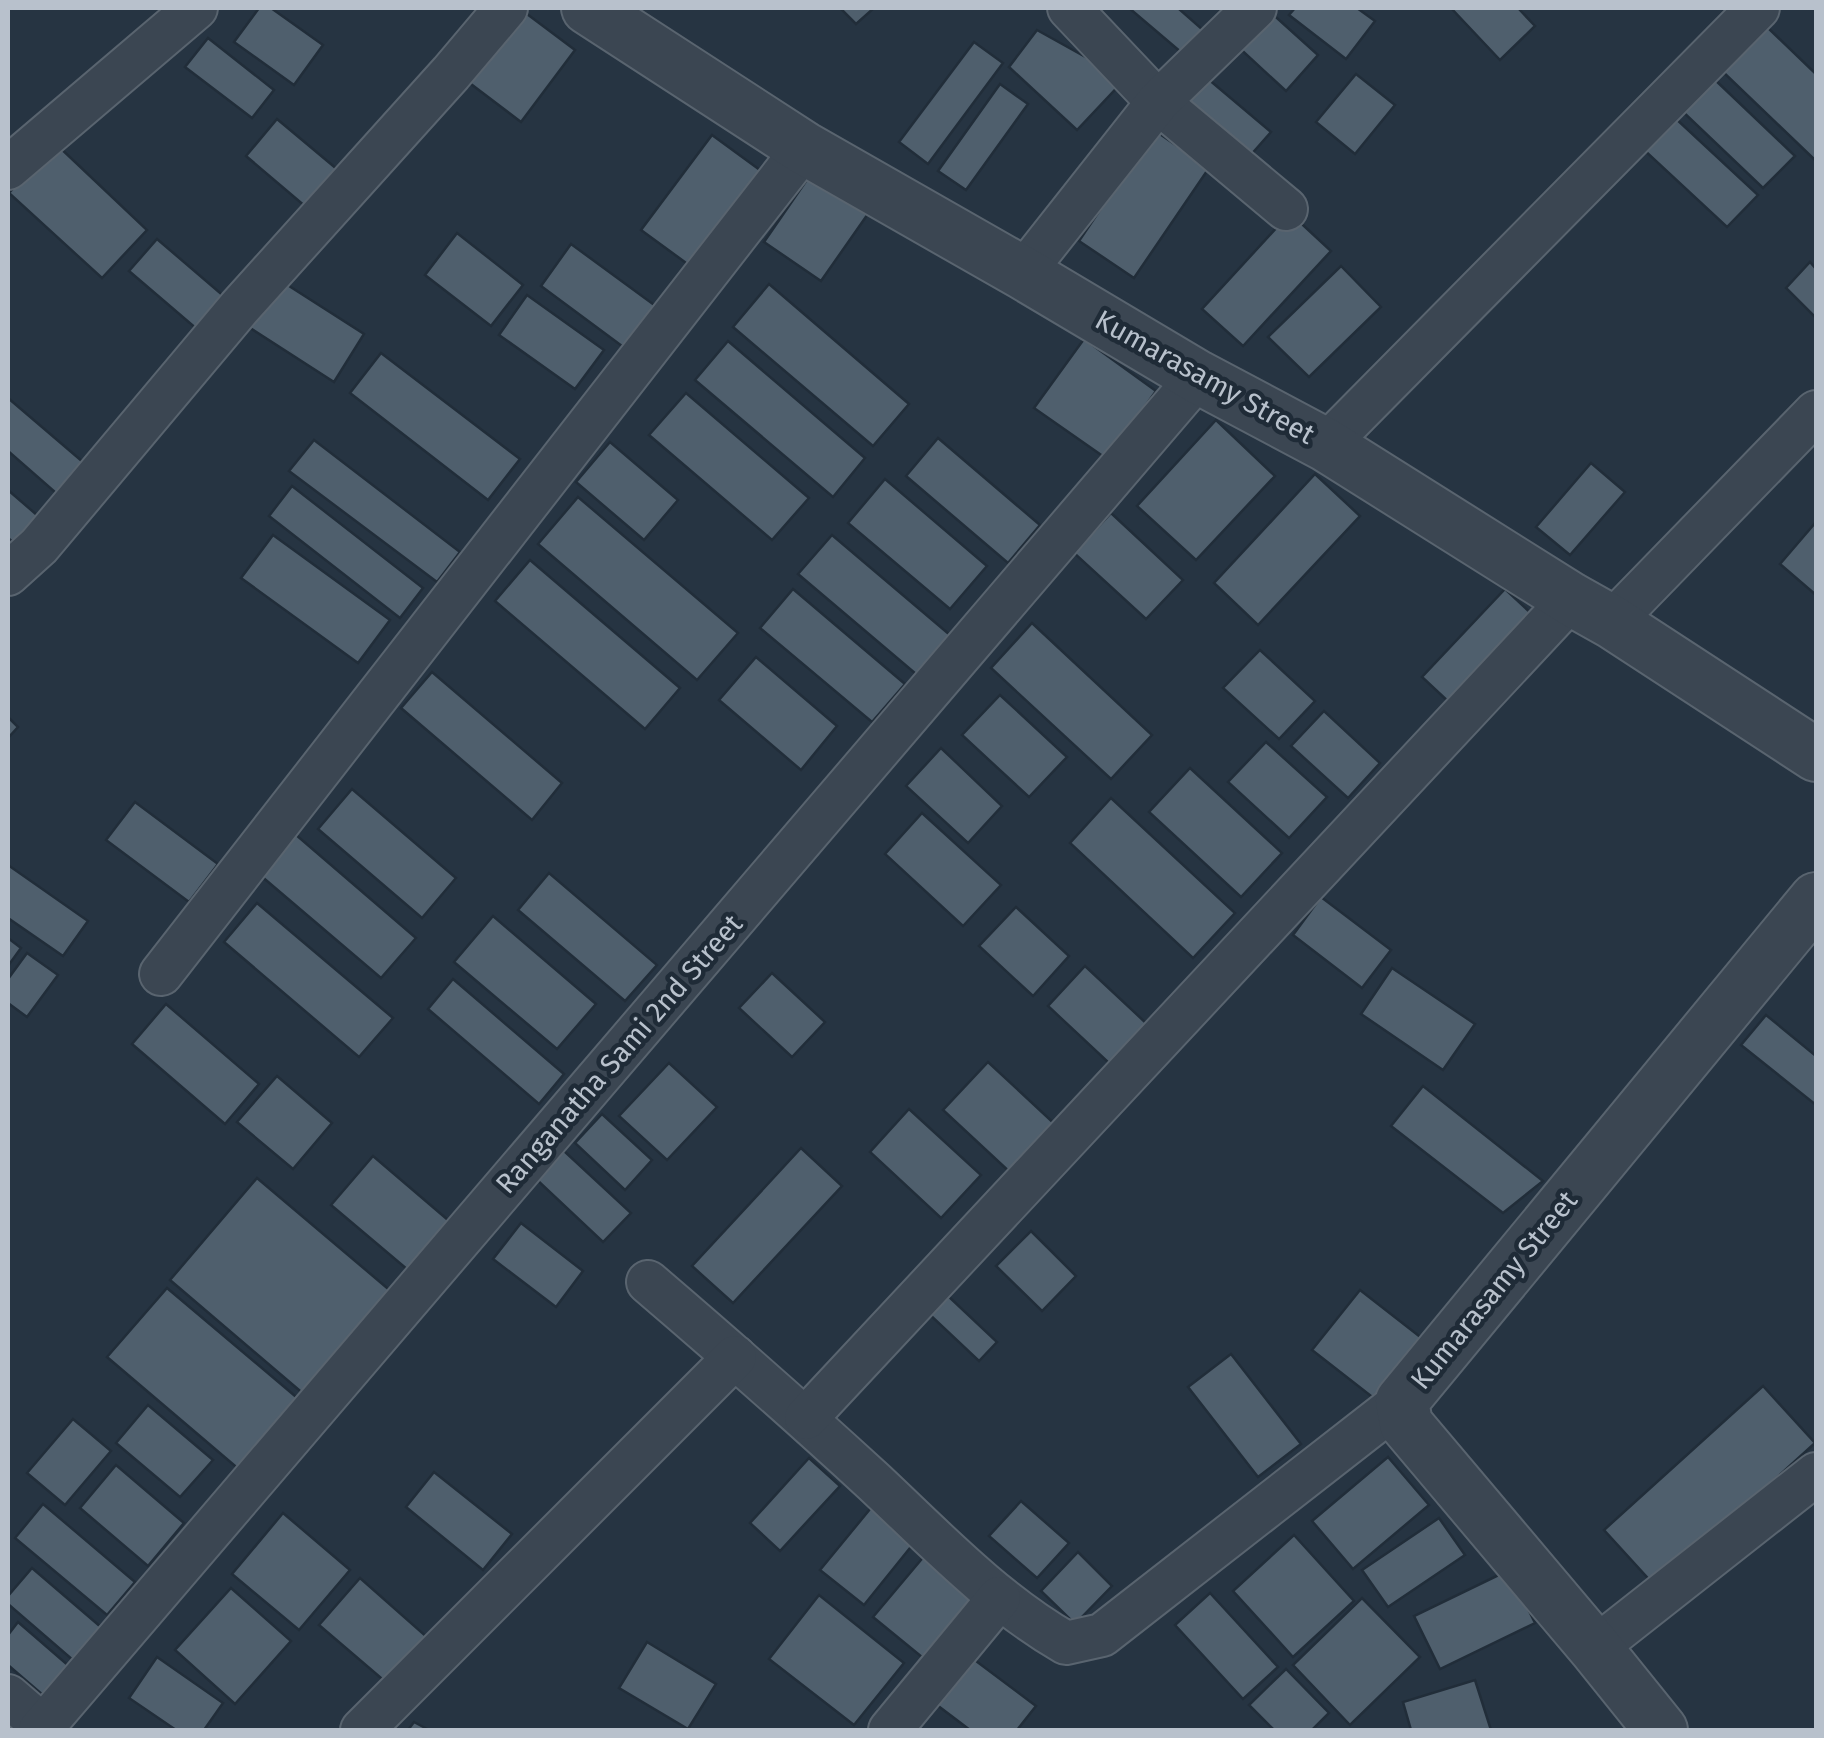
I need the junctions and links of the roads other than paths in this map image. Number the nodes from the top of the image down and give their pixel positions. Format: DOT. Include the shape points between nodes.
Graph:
graph roads {
  1 [pos="196,8"];
  2 [pos="506,8"];
  3 [pos="588,8"];
  4 [pos="1069,8"];
  5 [pos="1758,8"];
  6 [pos="1249,10"];
  7 [pos="1158,102"];
  8 [pos="804,148"];
  9 [pos="8,168"];
  10 [pos="1286,209"];
  11 [pos="1023,273"];
  12 [pos="1198,377"];
  13 [pos="1816,412"];
  14 [pos="1326,445"];
  15 [pos="8,574"];
  16 [pos="1591,611"];
  17 [pos="1816,755"];
  18 [pos="1816,898"];
  19 [pos="161,974"];
  20 [pos="648,1282"];
  21 [pos="735,1357"];
  22 [pos="1402,1401"];
  23 [pos="806,1418"];
  24 [pos="1816,1474"];
  25 [pos="999,1598"];
  26 [pos="1595,1648"];
  27 [pos="8,1696"];
  28 [pos="41,1728"];
  29 [pos="362,1730"];
  30 [pos="890,1730"];
  31 [pos="1661,1730"];
  1 -- 9 [label="street"];
  2 -- 15 [label="street"];
  3 -- 8 [label="street, Kumarasamy Street"];
  4 -- 7 [label="street"];
  5 -- 14 [label="street"];
  6 -- 7 [label="street"];
  7 -- 10 [label="street"];
  7 -- 11 [label="street"];
  8 -- 11 [label="street, Kumarasamy Street"];
  8 -- 19 [label="street"];
  11 -- 12 [label="street, Kumarasamy Street"];
  12 -- 14 [label="street, Kumarasamy Street"];
  12 -- 28 [label="street, Ranganatha Sami 2nd Street"];
  13 -- 16 [label="street"];
  14 -- 16 [label="street, Kumarasamy Street"];
  16 -- 17 [label="street, Kumarasamy Street"];
  16 -- 23 [label="street"];
  18 -- 22 [label="street, Kumarasamy Street"];
  20 -- 21 [label="street"];
  21 -- 23 [label="street"];
  21 -- 29 [label="street"];
  22 -- 25 [label="street" via="1102,1635 1066,1643"];
  22 -- 26 [label="street, Kumarasamy Street" via="1406,1424"];
  23 -- 25 [label="street"];
  24 -- 26 [label="street"];
  25 -- 30 [label="street"];
  26 -- 31 [label="street, Kumarasamy Street"];
  27 -- 28 [label="street"];
}
